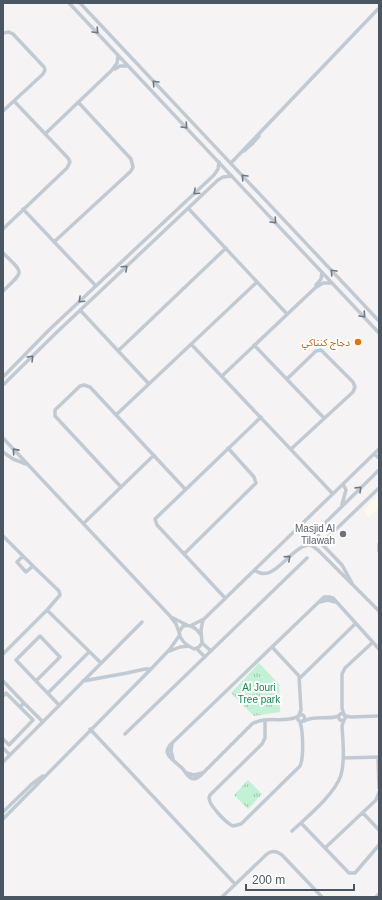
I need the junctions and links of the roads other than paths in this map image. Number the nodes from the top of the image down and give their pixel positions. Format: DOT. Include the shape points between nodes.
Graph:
graph roads {
  1 [pos="69,3"];
  2 [pos="80,3"];
  3 [pos="378,9"];
  4 [pos="3,33"];
  5 [pos="118,56"];
  6 [pos="128,66"];
  7 [pos="112,70"];
  8 [pos="14,101"];
  9 [pos="78,102"];
  10 [pos="3,111"];
  11 [pos="45,134"];
  12 [pos="219,162"];
  13 [pos="231,163"];
  14 [pos="232,176"];
  15 [pos="188,208"];
  16 [pos="23,209"];
  17 [pos="3,229"];
  18 [pos="54,242"];
  19 [pos="226,248"];
  20 [pos="3,253"];
  21 [pos="322,272"];
  22 [pos="257,282"];
  23 [pos="332,283"];
  24 [pos="96,286"];
  25 [pos="315,288"];
  26 [pos="3,291"];
  27 [pos="80,310"];
  28 [pos="287,314"];
  29 [pos="379,321"];
  30 [pos="379,333"];
  31 [pos="192,344"];
  32 [pos="254,345"];
  33 [pos="118,350"];
  34 [pos="222,376"];
  35 [pos="3,377"];
  36 [pos="288,379"];
  37 [pos="149,384"];
  38 [pos="3,385"];
  39 [pos="116,415"];
  40 [pos="261,417"];
  41 [pos="324,418"];
  42 [pos="3,438"];
  43 [pos="228,448"];
  44 [pos="291,449"];
  45 [pos="379,450"];
  46 [pos="3,452"];
  47 [pos="374,454"];
  48 [pos="154,455"];
  49 [pos="379,458"];
  50 [pos="27,465"];
  51 [pos="379,470"];
  52 [pos="343,484"];
  53 [pos="121,487"];
  54 [pos="379,488"];
  55 [pos="186,489"];
  56 [pos="333,494"];
  57 [pos="342,506"];
  58 [pos="84,523"];
  59 [pos="3,536"];
  60 [pos="330,536"];
  61 [pos="379,544"];
  62 [pos="324,545"];
  63 [pos="318,550"];
  64 [pos="379,551"];
  65 [pos="184,554"];
  66 [pos="23,556"];
  67 [pos="307,558"];
  68 [pos="340,562"];
  69 [pos="33,566"];
  70 [pos="335,566"];
  71 [pos="255,570"];
  72 [pos="353,584"];
  73 [pos="226,598"];
  74 [pos="47,610"];
  75 [pos="379,611"];
  76 [pos="170,616"];
  77 [pos="204,619"];
  78 [pos="142,622"];
  79 [pos="355,624"];
  80 [pos="189,626"];
  81 [pos="179,634"];
  82 [pos="201,635"];
  83 [pos="373,642"];
  84 [pos="202,643"];
  85 [pos="189,646"];
  86 [pos="197,648"];
  87 [pos="273,648"];
  88 [pos="379,649"];
  89 [pos="211,651"];
  90 [pos="89,652"];
  91 [pos="167,652"];
  92 [pos="3,654"];
  93 [pos="205,657"];
  94 [pos="101,663"];
  95 [pos="151,669"];
  96 [pos="300,678"];
  97 [pos="3,681"];
  98 [pos="36,681"];
  99 [pos="83,681"];
  100 [pos="48,693"];
  101 [pos="3,696"];
  102 [pos="24,703"];
  103 [pos="59,705"];
  104 [pos="20,707"];
  105 [pos="301,716"];
  106 [pos="379,716"];
  107 [pos="309,718"];
  108 [pos="342,718"];
  109 [pos="293,719"];
  110 [pos="265,720"];
  111 [pos="301,721"];
  112 [pos="43,722"];
  113 [pos="90,730"];
  114 [pos="125,734"];
  115 [pos="3,739"];
  116 [pos="3,748"];
  117 [pos="10,755"];
  118 [pos="378,757"];
  119 [pos="343,758"];
  120 [pos="3,762"];
  121 [pos="45,774"];
  122 [pos="379,788"];
  123 [pos="379,792"];
  124 [pos="3,812"];
  125 [pos="363,813"];
  126 [pos="3,819"];
  127 [pos="301,823"];
  128 [pos="379,830"];
  129 [pos="292,831"];
  130 [pos="379,845"];
  131 [pos="326,848"];
  132 [pos="235,884"];
  133 [pos="379,894"];
  134 [pos="222,897"];
  135 [pos="322,897"];
  136 [pos="376,897"];
  1 -- 5 [label="street, one-way"];
  13 -- 2 [label="street, one-way"];
  3 -- 13 [label="street"];
  4 -- 8 [label="street" via="13,34 45,68 43,74"];
  5 -- 6 [label="street"];
  5 -- 7 [label="street"];
  6 -- 7 [label="street"];
  6 -- 12 [label="street, one-way"];
  7 -- 9 [label="street"];
  8 -- 10 [label="street"];
  8 -- 11 [label="street"];
  9 -- 11 [label="street"];
  9 -- 18 [label="street" via="131,159 133,167"];
  11 -- 16 [label="street" via="68,158 69,164"];
  12 -- 14 [label="street"];
  12 -- 24 [label="street, one-way" via="214,175"];
  29 -- 13 [label="street, one-way"];
  14 -- 15 [label="street" via="220,178"];
  14 -- 21 [label="street, one-way"];
  15 -- 19 [label="street"];
  27 -- 15 [label="street, one-way"];
  16 -- 17 [label="street"];
  16 -- 18 [label="street"];
  18 -- 24 [label="street"];
  19 -- 22 [label="street"];
  19 -- 33 [label="street"];
  20 -- 26 [label="street" via="20,272"];
  21 -- 23 [label="street"];
  21 -- 25 [label="street"];
  22 -- 28 [label="street"];
  22 -- 31 [label="street"];
  23 -- 25 [label="street" via="324,283"];
  23 -- 30 [label="street, one-way"];
  24 -- 35 [label="street, one-way"];
  25 -- 28 [label="street"];
  27 -- 33 [label="street"];
  38 -- 27 [label="street, one-way"];
  28 -- 32 [label="street"];
  31 -- 34 [label="street"];
  31 -- 37 [label="street"];
  32 -- 34 [label="street"];
  32 -- 36 [label="street"];
  33 -- 37 [label="street"];
  34 -- 40 [label="street"];
  36 -- 41 [label="street"];
  36 -- 41 [label="street" via="319,350 353,382 354,390"];
  37 -- 39 [label="street"];
  39 -- 48 [label="street"];
  39 -- 53 [label="street" via="90,387 84,385 54,413"];
  40 -- 43 [label="street"];
  40 -- 44 [label="street"];
  41 -- 44 [label="street"];
  50 -- 42 [label="street, one-way"];
  43 -- 55 [label="street"];
  43 -- 65 [label="street" via="254,476 256,483"];
  44 -- 56 [label="street"];
  45 -- 47 [label="street"];
  46 -- 50 [label="street"];
  47 -- 49 [label="street"];
  47 -- 52 [label="street"];
  48 -- 53 [label="street"];
  48 -- 55 [label="street"];
  50 -- 58 [label="street"];
  57 -- 51 [label="street, one-way"];
  52 -- 56 [label="street"];
  52 -- 57 [label="street" via="346,490"];
  53 -- 58 [label="street"];
  54 -- 60 [label="street"];
  55 -- 65 [label="street" via="157,516 155,521"];
  56 -- 71 [label="street"];
  57 -- 62 [label="street" via="318,531 318,539"];
  58 -- 76 [label="street"];
  59 -- 66 [label="street"];
  61 -- 64 [label="street"];
  62 -- 63 [label="street"];
  62 -- 68 [label="street"];
  63 -- 70 [label="street"];
  71 -- 63 [label="street, one-way" via="260,573 271,572 305,545"];
  65 -- 73 [label="street"];
  66 -- 69 [label="street"];
  66 -- 69 [label="street" via="17,562 26,572"];
  67 -- 89 [label="street"];
  68 -- 70 [label="street"];
  68 -- 72 [label="street"];
  69 -- 74 [label="street" via="60,593 59,599"];
  70 -- 72 [label="street"];
  71 -- 73 [label="street"];
  72 -- 75 [label="street"];
  73 -- 77 [label="street"];
  74 -- 90 [label="street"];
  74 -- 92 [label="street"];
  76 -- 80 [label="street"];
  76 -- 81 [label="street"];
  77 -- 80 [label="street"];
  77 -- 82 [label="street"];
  78 -- 94 [label="street"];
  79 -- 83 [label="street"];
  79 -- 87 [label="street" via="335,602 319,602"];
  79 -- 96 [label="street"];
  80 -- 81 [label="street" via="183,626"];
  80 -- 82 [label="street"];
  81 -- 85 [label="street"];
  81 -- 91 [label="street"];
  82 -- 84 [label="street"];
  83 -- 88 [label="street"];
  83 -- 108 [label="street" via="343,672"];
  84 -- 86 [label="street"];
  84 -- 89 [label="street"];
  85 -- 86 [label="street"];
  85 -- 91 [label="street"];
  86 -- 93 [label="street"];
  87 -- 96 [label="street"];
  87 -- 110 [label="street" via="173,743 170,752 173,759 194,779 252,724"];
  89 -- 93 [label="street"];
  90 -- 94 [label="street"];
  90 -- 100 [label="street"];
  91 -- 95 [label="street"];
  93 -- 114 [label="street"];
  94 -- 99 [label="street"];
  95 -- 99 [label="street"];
  95 -- 113 [label="street"];
  96 -- 105 [label="street"];
  97 -- 102 [label="street"];
  98 -- 98 [label="street" via="16,660 40,636 60,657"];
  98 -- 100 [label="street"];
  99 -- 103 [label="street"];
  100 -- 103 [label="street"];
  101 -- 104 [label="street" via="6,693"];
  102 -- 104 [label="street"];
  102 -- 112 [label="street"];
  103 -- 112 [label="street"];
  104 -- 115 [label="street" via="33,720 9,745"];
  105 -- 107 [label="street"];
  105 -- 109 [label="street"];
  105 -- 111 [label="street"];
  105 -- 111 [label="street" via="298,719"];
  106 -- 108 [label="street"];
  107 -- 108 [label="street"];
  107 -- 111 [label="street"];
  108 -- 119 [label="street"];
  109 -- 110 [label="street"];
  109 -- 111 [label="street"];
  110 -- 111 [label="street" via="265,738 262,744 209,798 211,804 233,826 241,824 300,766 303,759"];
  112 -- 117 [label="street"];
  113 -- 121 [label="street"];
  113 -- 132 [label="street"];
  116 -- 117 [label="street"];
  117 -- 120 [label="street"];
  118 -- 119 [label="street"];
  118 -- 122 [label="street"];
  119 -- 127 [label="street" via="336,786"];
  121 -- 124 [label="street"];
  121 -- 126 [label="street"];
  123 -- 125 [label="street" via="376,800"];
  125 -- 128 [label="street"];
  125 -- 131 [label="street"];
  127 -- 129 [label="street"];
  127 -- 131 [label="street"];
  130 -- 131 [label="street" via="355,873 350,874"];
  132 -- 134 [label="street"];
  132 -- 135 [label="street" via="267,854 276,851"];
  133 -- 136 [label="street"];
}
